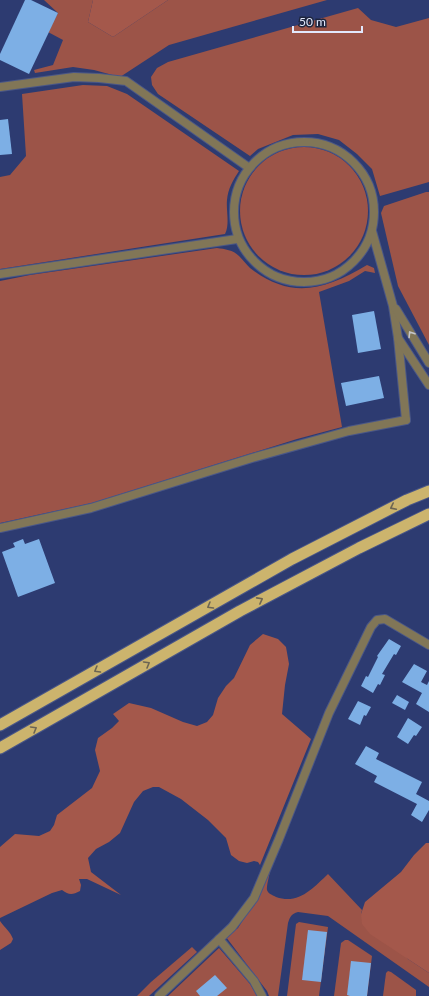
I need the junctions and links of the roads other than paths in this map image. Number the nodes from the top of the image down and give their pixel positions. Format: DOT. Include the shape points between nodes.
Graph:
graph roads {
  1 [pos="0,87"];
  2 [pos="248,167"];
  3 [pos="372,232"];
  4 [pos="237,240"];
  5 [pos="0,274"];
  6 [pos="393,306"];
  7 [pos="398,338"];
  8 [pos="429,363"];
  9 [pos="429,385"];
  10 [pos="429,491"];
  11 [pos="429,514"];
  12 [pos="0,528"];
  13 [pos="429,645"];
  14 [pos="0,725"];
  15 [pos="0,748"];
  16 [pos="219,939"];
  17 [pos="159,996"];
  18 [pos="262,996"];
  1 -- 2 [label="street" via="74,77 126,81"];
  2 -- 3 [label="street" via="282,144 302,141 323,144 342,153 357,166 368,184 374,204"];
  2 -- 4 [label="street" via="237,189 233,213"];
  3 -- 4 [label="street" via="363,252 348,268 328,279 307,283 285,281 265,271 248,256"];
  3 -- 6 [label="street"];
  4 -- 5 [label="street"];
  6 -- 7 [label="street"];
  8 -- 6 [label="street, one-way"];
  7 -- 9 [label="street"];
  7 -- 12 [label="street" via="406,420 348,431 91,508"];
  10 -- 14 [label="highway, one-way" via="292,559"];
  15 -- 11 [label="highway, one-way" via="240,611"];
  13 -- 16 [label="street" via="385,619 377,620 371,627 329,712 254,898 232,927"];
  16 -- 17 [label="street"];
  16 -- 18 [label="street" via="254,981"];
}
